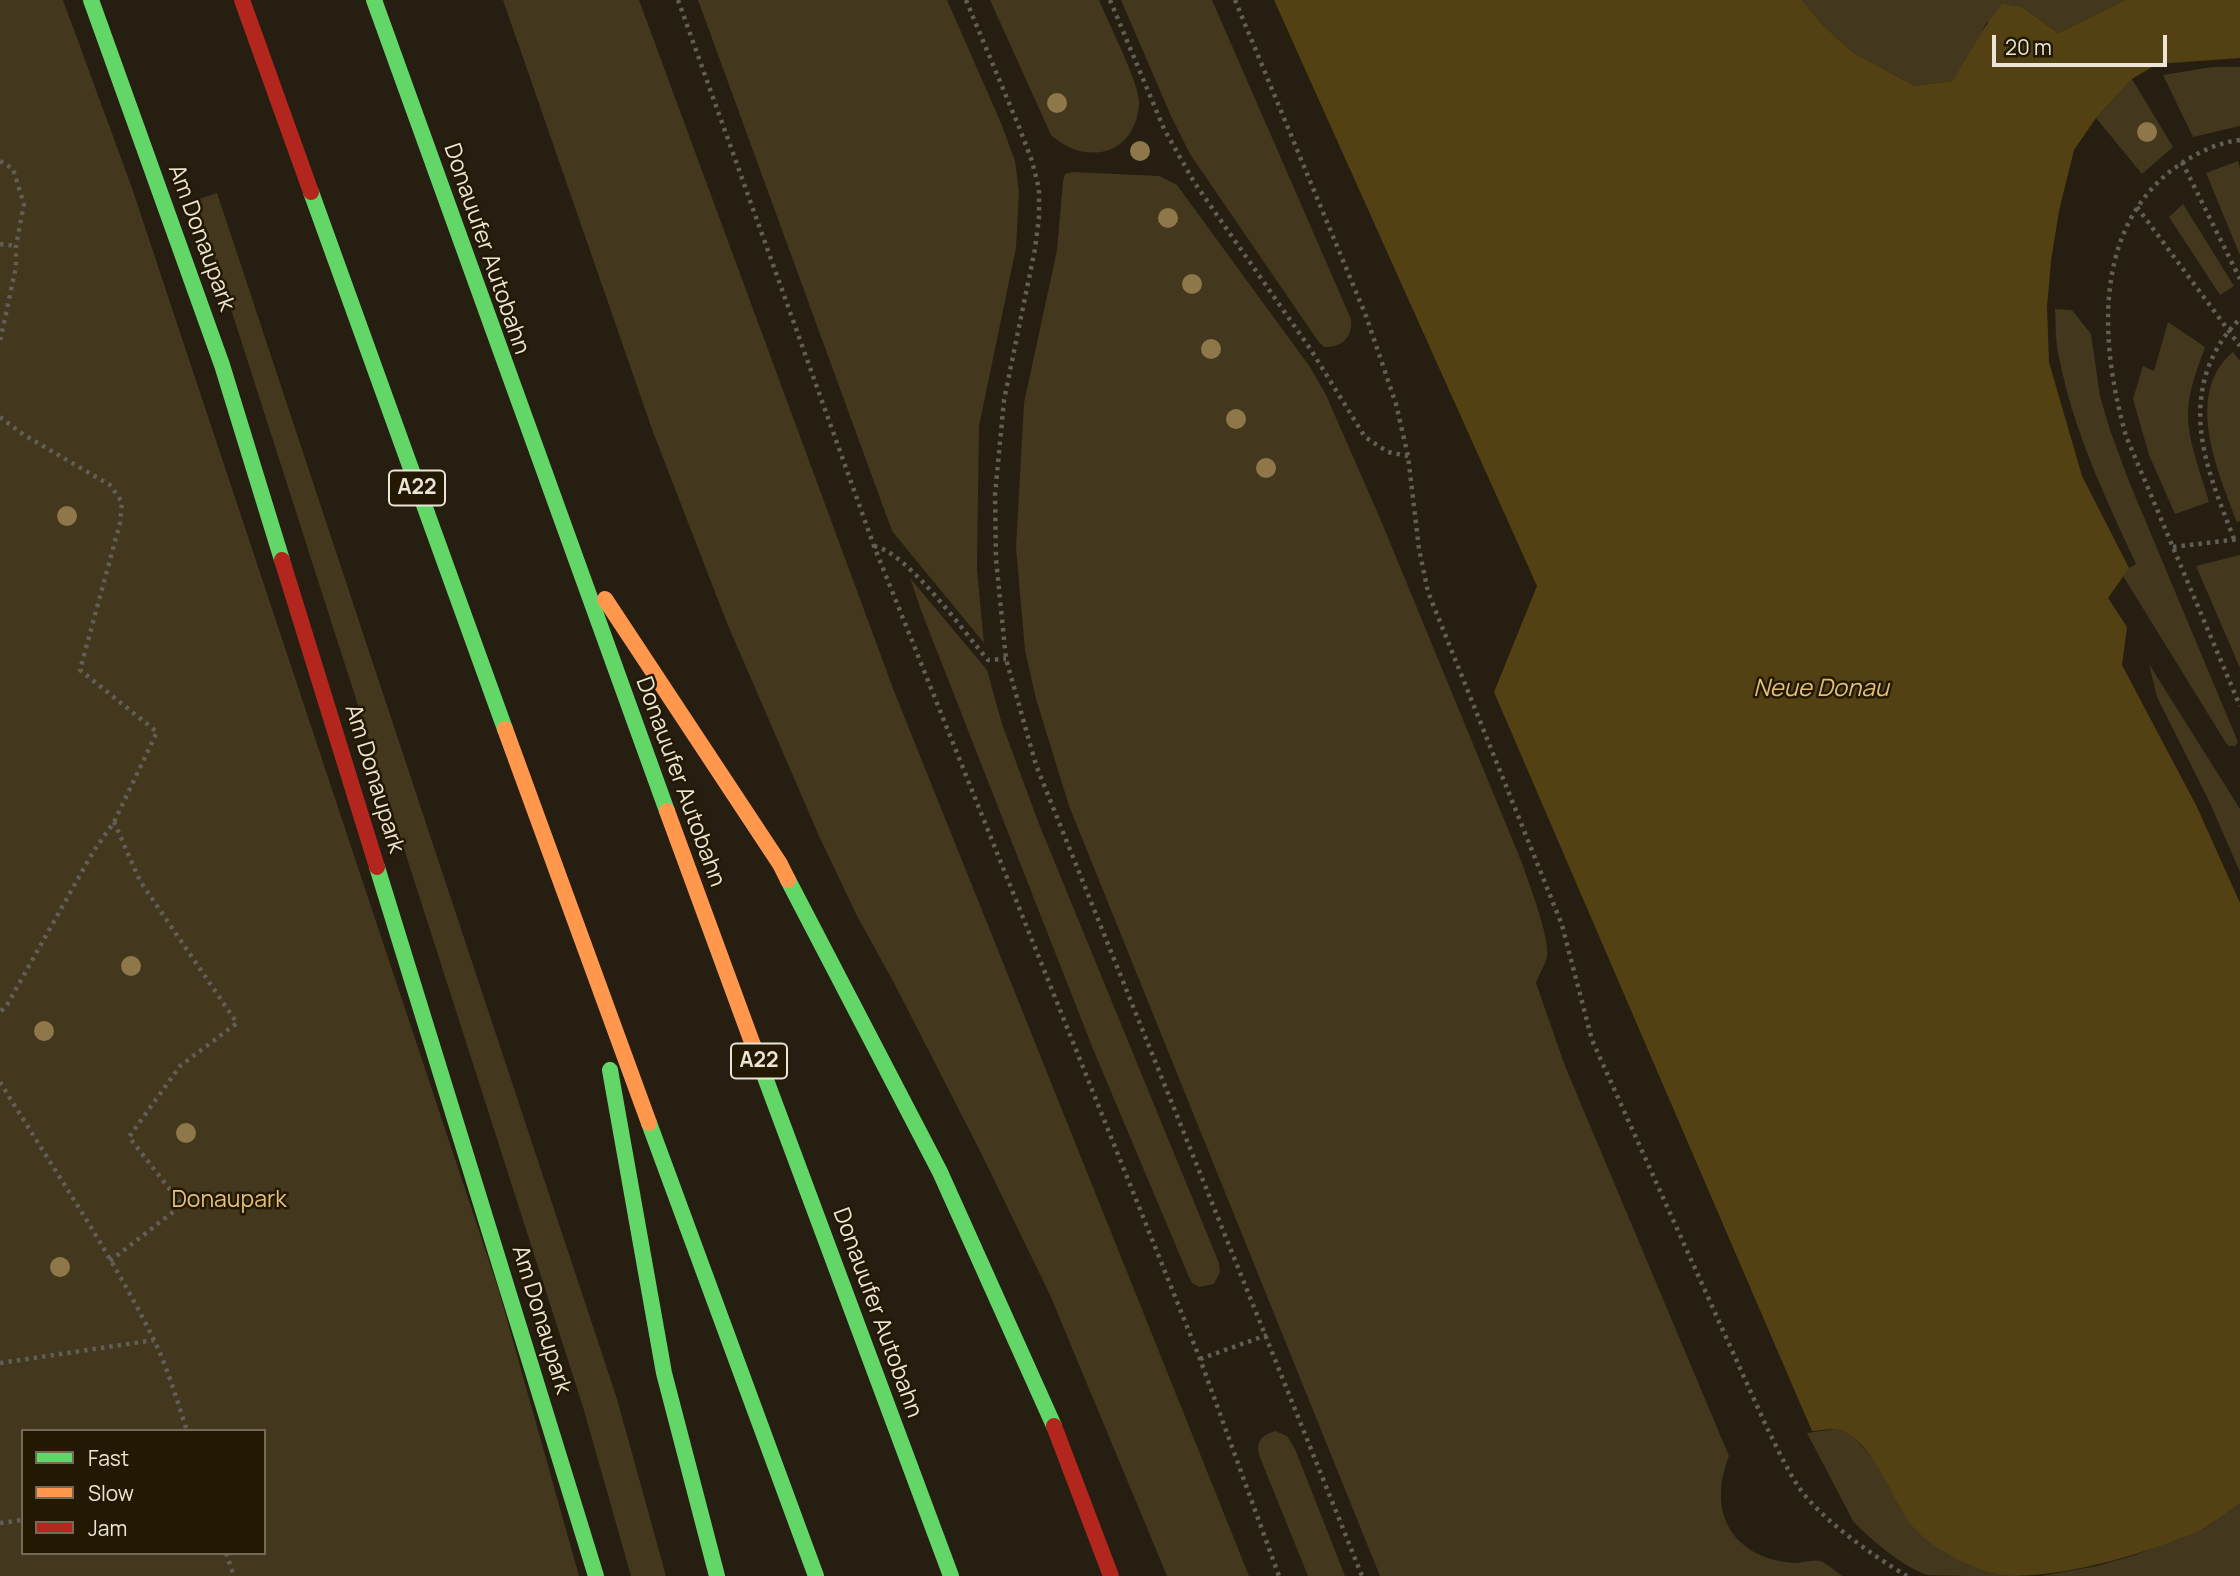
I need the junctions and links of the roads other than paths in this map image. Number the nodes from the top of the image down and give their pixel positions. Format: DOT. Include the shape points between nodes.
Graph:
graph roads {
  1 [pos="92,0"];
  2 [pos="242,0"];
  3 [pos="374,0"];
  4 [pos="570,545"];
  5 [pos="594,975"];
  6 [pos="596,1576"];
  7 [pos="717,1576"];
  8 [pos="816,1576"];
  9 [pos="951,1576"];
  10 [pos="1111,1576"];
  1 -- 6 [label="main road, Am Donaupark" via="222,365"];
  2 -- 5 [label="main road, A22"];
  3 -- 4 [label="main road, Donauufer Autobahn / A22"];
  4 -- 9 [label="main road, Donauufer Autobahn / A22"];
  4 -- 10 [label="main road" via="787,877 940,1172 1051,1417"];
  5 -- 7 [label="main road" via="664,1373"];
  5 -- 8 [label="main road, A22"];
}
